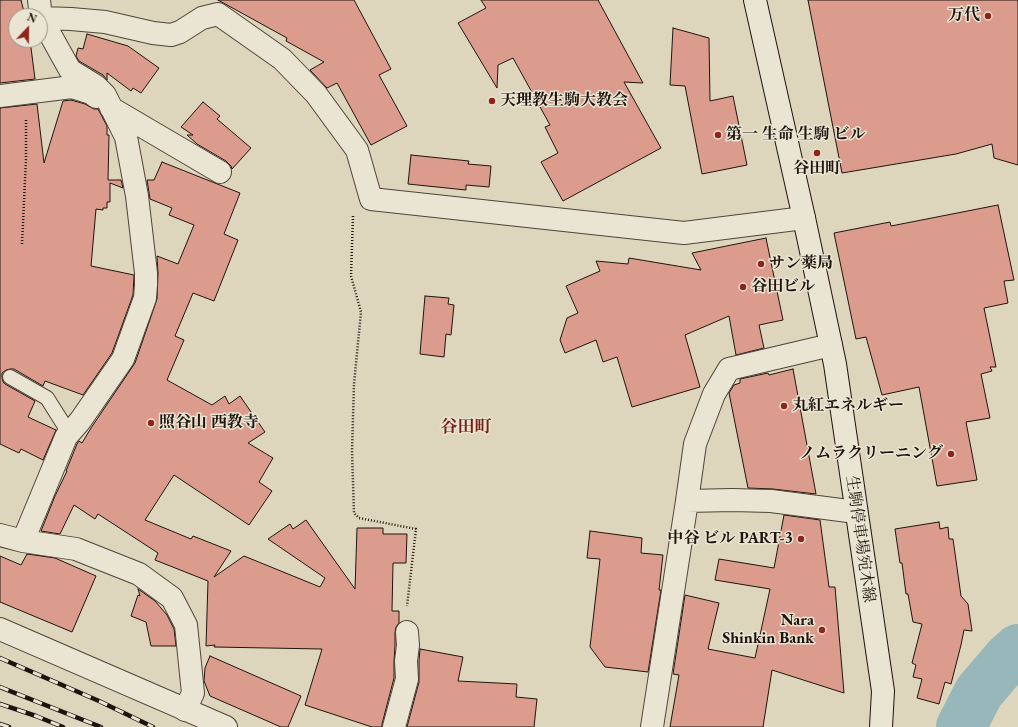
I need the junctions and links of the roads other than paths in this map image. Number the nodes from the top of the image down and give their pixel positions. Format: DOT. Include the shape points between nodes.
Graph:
graph roads {
  1 [pos="755,0"];
  2 [pos="48,12"];
  3 [pos="48,25"];
  4 [pos="0,96"];
  5 [pos="110,106"];
  6 [pos="220,172"];
  7 [pos="804,218"];
  8 [pos="831,345"];
  9 [pos="10,377"];
  10 [pos="69,433"];
  11 [pos="687,501"];
  12 [pos="856,512"];
  13 [pos="0,536"];
  14 [pos="22,541"];
  15 [pos="0,629"];
  16 [pos="407,632"];
  17 [pos="184,710"];
  18 [pos="226,727"];
  19 [pos="394,727"];
  20 [pos="652,727"];
  21 [pos="881,727"];
  1 -- 7 [label="street, 生駒停車場宛木線"];
  2 -- 7 [label="street" via="70,19 105,22 171,35 202,18 218,14 282,59 316,94 357,150 371,199 684,232"];
  3 -- 5 [label="street" via="70,70 96,86"];
  4 -- 5 [label="street" via="72,88 91,93"];
  5 -- 6 [label="street"];
  5 -- 10 [label="street" via="126,137 137,196 146,273 145,298 123,359"];
  7 -- 8 [label="street, 生駒停車場宛木線"];
  8 -- 11 [label="street" via="729,369 714,394 695,444"];
  8 -- 12 [label="street, 生駒停車場宛木線"];
  9 -- 10 [label="lane" via="47,398"];
  10 -- 14 [label="street"];
  11 -- 12 [label="street" via="770,500"];
  11 -- 20 [label="street"];
  12 -- 21 [label="street, 生駒停車場宛木線" via="883,691"];
  13 -- 14 [label="street"];
  14 -- 17 [label="street" via="76,549 139,574 172,598 186,625 193,693"];
  15 -- 17 [label="street"];
  16 -- 19 [label="street" via="407,679"];
  17 -- 18 [label="street"];
}
